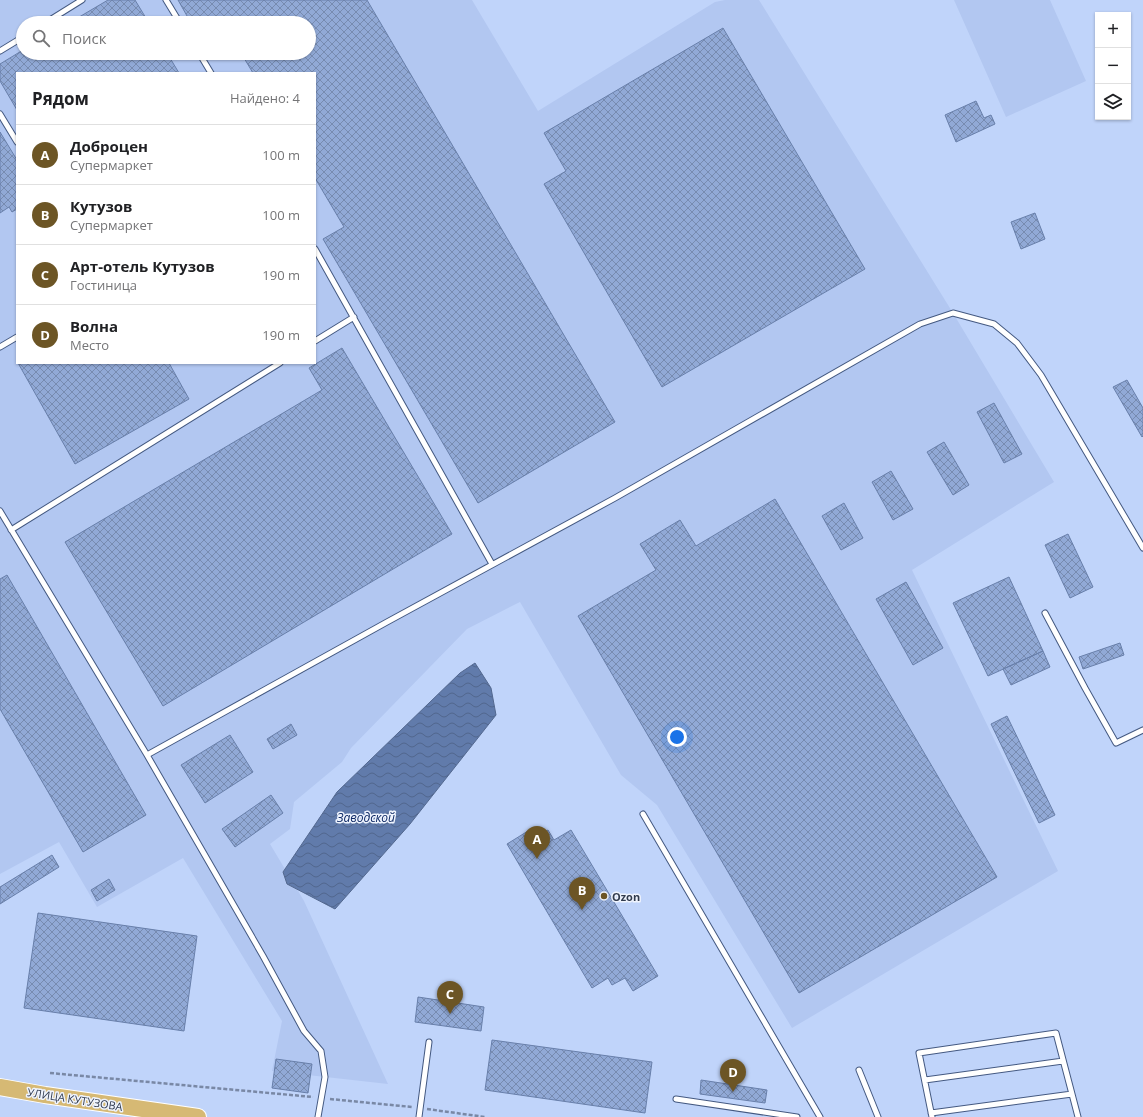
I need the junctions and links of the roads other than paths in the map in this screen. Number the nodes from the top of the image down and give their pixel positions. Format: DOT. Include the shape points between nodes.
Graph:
graph roads {
  1 [pos="82,0"];
  2 [pos="166,0"];
  3 [pos="57,16"];
  4 [pos="176,16"];
  5 [pos="16,42"];
  6 [pos="0,52"];
  7 [pos="203,60"];
  8 [pos="210,72"];
  9 [pos="0,114"];
  10 [pos="16,140"];
  11 [pos="316,251"];
  12 [pos="354,317"];
  13 [pos="16,338"];
  14 [pos="316,340"];
  15 [pos="0,347"];
  16 [pos="278,364"];
  17 [pos="0,511"];
  18 [pos="12,530"];
  19 [pos="1143,548"];
  20 [pos="492,564"];
  21 [pos="1045,613"];
  22 [pos="1143,730"];
  23 [pos="147,755"];
  24 [pos="643,814"];
  25 [pos="429,1042"];
  26 [pos="1063,1062"];
  27 [pos="859,1070"];
  28 [pos="925,1080"];
  29 [pos="0,1087"];
  30 [pos="1072,1094"];
  31 [pos="676,1099"];
  32 [pos="932,1115"];
  33 [pos="198,1117"];
  34 [pos="318,1117"];
  35 [pos="419,1117"];
  36 [pos="797,1117"];
  37 [pos="820,1117"];
  38 [pos="878,1117"];
  39 [pos="1078,1117"];
  1 -- 3 [label="lane"];
  2 -- 4 [label="lane"];
  5 -- 6 [label="lane"];
  7 -- 8 [label="lane"];
  9 -- 10 [label="lane"];
  11 -- 12 [label="lane"];
  12 -- 14 [label="lane"];
  12 -- 20 [label="lane"];
  13 -- 15 [label="lane"];
  16 -- 18 [label="lane"];
  17 -- 18 [label="lane"];
  18 -- 23 [label="lane"];
  19 -- 20 [label="lane" via="1041,375 1017,343 994,324 953,313 920,324 615,498"];
  20 -- 23 [label="lane"];
  21 -- 22 [label="lane" via="1116,743"];
  23 -- 34 [label="lane" via="304,1031 321,1051 325,1077"];
  24 -- 37 [label="lane"];
  25 -- 35 [label="lane"];
  26 -- 28 [label="lane"];
  26 -- 28 [label="lane" via="1056,1033 919,1053"];
  26 -- 30 [label="lane"];
  27 -- 38 [label="lane"];
  28 -- 32 [label="lane"];
  29 -- 33 [label="main road, УЛИЦА КУТУЗОВА"];
  30 -- 32 [label="lane"];
  30 -- 39 [label="lane"];
  31 -- 36 [label="lane"];
}
